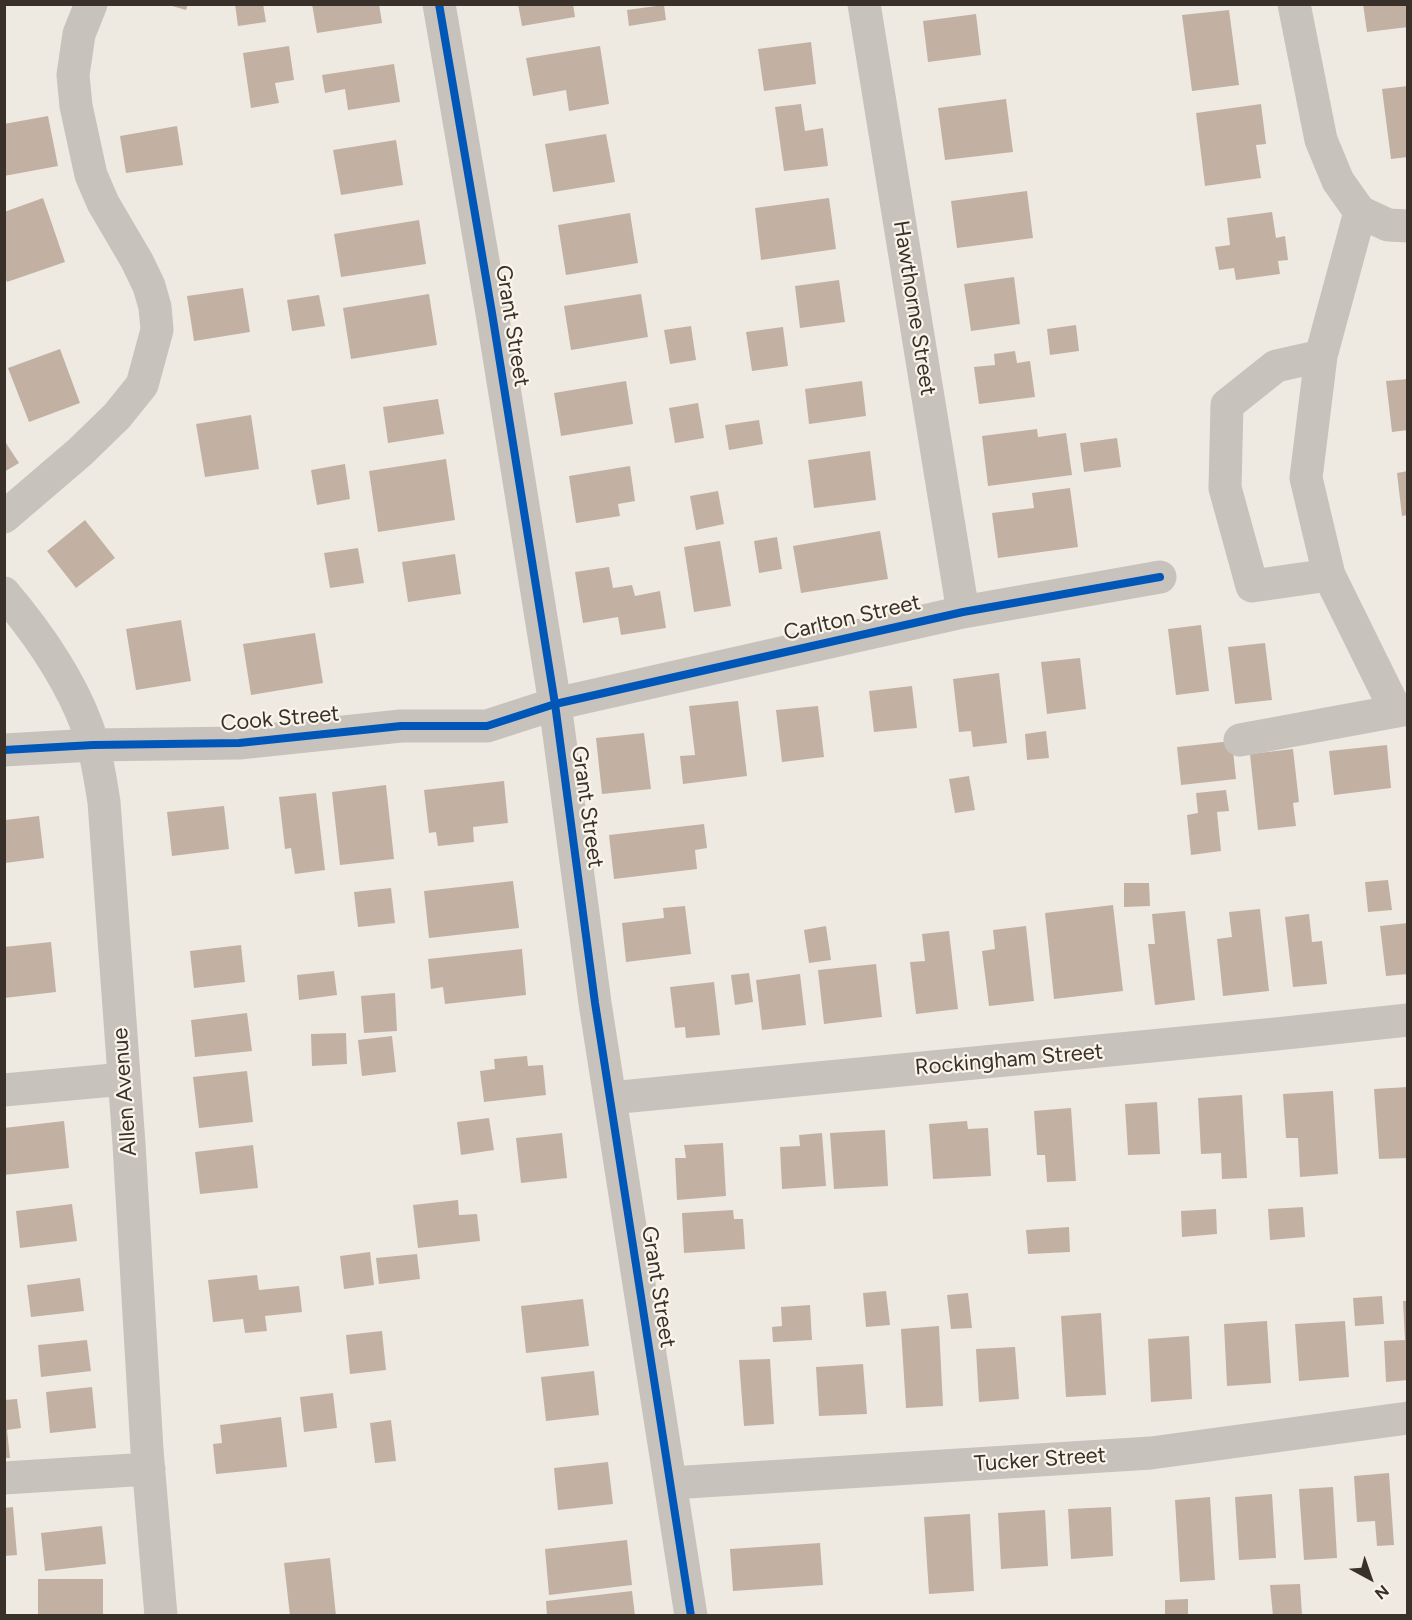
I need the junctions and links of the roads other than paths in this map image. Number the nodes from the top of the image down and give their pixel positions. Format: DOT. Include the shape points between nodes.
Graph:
graph roads {
  1 [pos="91,4"];
  2 [pos="439,4"];
  3 [pos="864,4"];
  4 [pos="1294,4"];
  5 [pos="1360,212"];
  6 [pos="1407,226"];
  7 [pos="1321,356"];
  8 [pos="4,517"];
  9 [pos="1329,574"];
  10 [pos="1160,577"];
  11 [pos="4,593"];
  12 [pos="963,612"];
  13 [pos="555,704"];
  14 [pos="1402,710"];
  15 [pos="1240,740"];
  16 [pos="93,745"];
  17 [pos="4,750"];
  18 [pos="1407,1020"];
  19 [pos="124,1079"];
  20 [pos="4,1090"];
  21 [pos="610,1098"];
  22 [pos="1407,1418"];
  23 [pos="149,1469"];
  24 [pos="4,1478"];
  25 [pos="671,1483"];
  26 [pos="161,1616"];
  27 [pos="691,1616"];
  1 -- 8 [label="street" via="79,34 74,75 76,106 91,175 149,286 157,330 142,385 117,416"];
  2 -- 13 [label="street, Grant Street"];
  3 -- 12 [label="street, Hawthorne Street"];
  4 -- 5 [label="street" via="1321,140 1338,181"];
  5 -- 6 [label="street" via="1388,225"];
  5 -- 7 [label="street"];
  7 -- 9 [label="street" via="1306,478"];
  7 -- 9 [label="street" via="1276,366 1227,405 1225,489 1252,586"];
  9 -- 14 [label="street"];
  10 -- 12 [label="street, Carlton Street"];
  11 -- 16 [label="street, Allen Avenue" via="73,694"];
  12 -- 13 [label="street, Carlton Street"];
  13 -- 16 [label="street, Cook Street" via="487,726 400,726 239,743"];
  13 -- 21 [label="street, Grant Street"];
  14 -- 15 [label="street"];
  16 -- 17 [label="street, Cook Street"];
  16 -- 19 [label="street, Allen Avenue" via="104,802"];
  18 -- 21 [label="street, Rockingham Street"];
  19 -- 20 [label="street"];
  19 -- 23 [label="street, Allen Avenue"];
  21 -- 25 [label="street, Grant Street"];
  22 -- 25 [label="street, Tucker Street" via="1151,1453"];
  23 -- 24 [label="street"];
  23 -- 26 [label="street, Allen Avenue"];
  25 -- 27 [label="street, Grant Street"];
}
